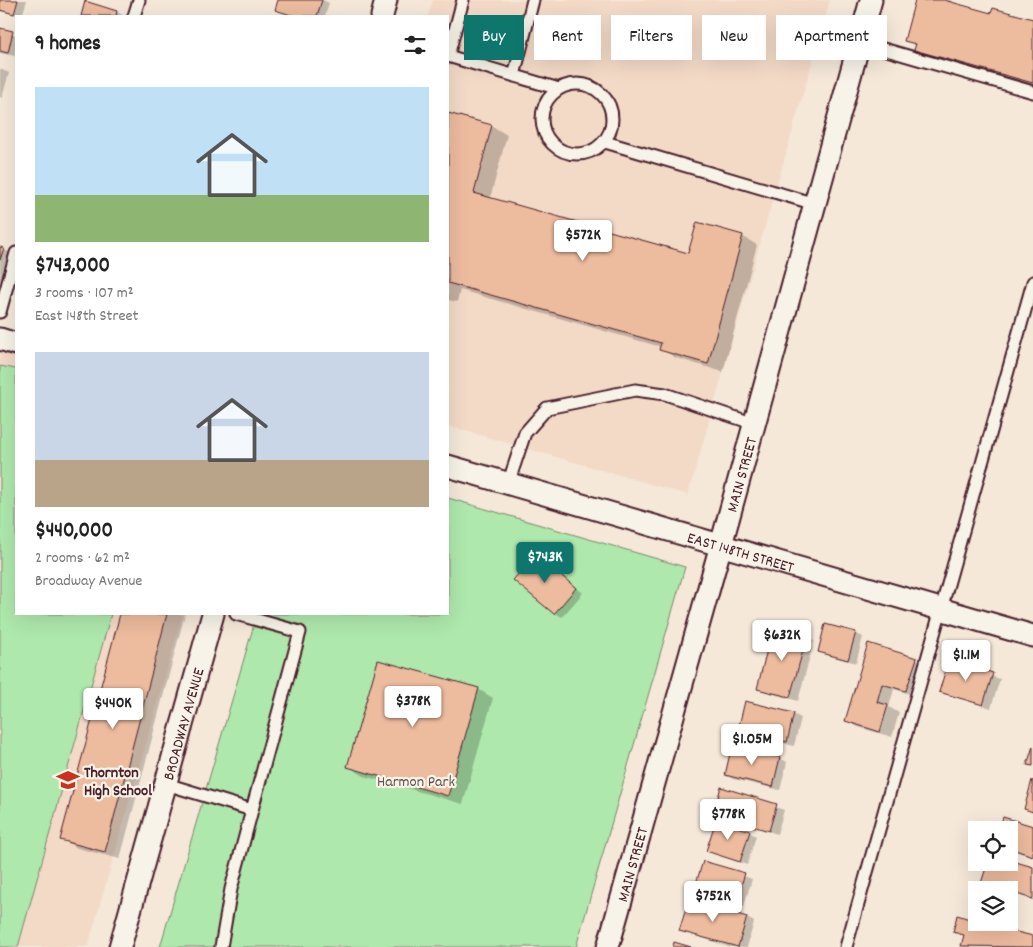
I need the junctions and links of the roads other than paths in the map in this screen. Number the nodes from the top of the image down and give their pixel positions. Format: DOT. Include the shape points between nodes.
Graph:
graph roads {
  1 [pos="139,0"];
  2 [pos="386,0"];
  3 [pos="463,0"];
  4 [pos="534,0"];
  5 [pos="871,0"];
  6 [pos="134,15"];
  7 [pos="382,15"];
  8 [pos="867,15"];
  9 [pos="887,50"];
  10 [pos="449,52"];
  11 [pos="449,56"];
  12 [pos="854,60"];
  13 [pos="514,76"];
  14 [pos="559,89"];
  15 [pos="1033,92"];
  16 [pos="605,142"];
  17 [pos="815,204"];
  18 [pos="15,257"];
  19 [pos="1033,282"];
  20 [pos="0,312"];
  21 [pos="0,340"];
  22 [pos="15,344"];
  23 [pos="755,424"];
  24 [pos="449,466"];
  25 [pos="508,484"];
  26 [pos="721,545"];
  27 [pos="940,609"];
  28 [pos="213,615"];
  29 [pos="240,615"];
  30 [pos="1033,636"];
  31 [pos="166,784"];
  32 [pos="252,810"];
  33 [pos="120,947"];
  34 [pos="221,947"];
  35 [pos="608,947"];
  36 [pos="846,947"];
  1 -- 6 [label="lane"];
  2 -- 7 [label="street"];
  3 -- 10 [label="lane"];
  4 -- 13 [label="lane"];
  5 -- 8 [label="street, MAIN STREET"];
  9 -- 15 [label="lane"];
  11 -- 13 [label="lane"];
  12 -- 17 [label="street, MAIN STREET"];
  13 -- 14 [label="lane"];
  14 -- 16 [label="lane" via="581,84 602,94 613,114"];
  14 -- 16 [label="lane" via="544,107 542,118 549,141 568,154 580,155"];
  16 -- 17 [label="lane"];
  17 -- 23 [label="street, MAIN STREET"];
  18 -- 20 [label="lane"];
  19 -- 27 [label="lane"];
  21 -- 22 [label="street"];
  23 -- 25 [label="lane" via="665,394 635,390 547,408 525,433"];
  23 -- 26 [label="street, MAIN STREET"];
  24 -- 25 [label="street, EAST 148TH STREET"];
  25 -- 26 [label="street, EAST 148TH STREET"];
  26 -- 27 [label="street, EAST 148TH STREET"];
  26 -- 35 [label="street, MAIN STREET"];
  27 -- 30 [label="street, EAST 148TH STREET"];
  27 -- 36 [label="lane"];
  28 -- 31 [label="street, BROADWAY AVENUE"];
  29 -- 32 [label="lane" via="300,632"];
  31 -- 32 [label="lane"];
  31 -- 33 [label="street, BROADWAY AVENUE"];
  32 -- 34 [label="lane" via="231,889"];
}
